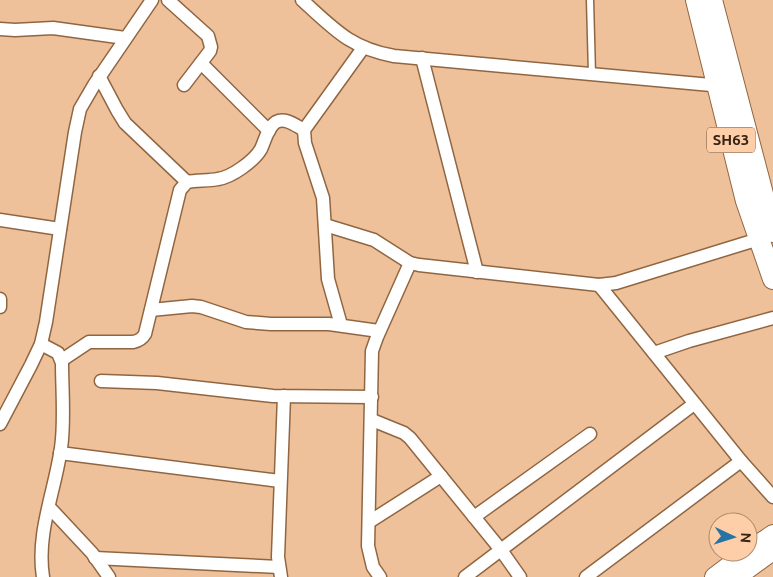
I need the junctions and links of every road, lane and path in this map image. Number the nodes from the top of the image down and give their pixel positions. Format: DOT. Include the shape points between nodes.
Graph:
graph roads {
  1 [pos="152,0"];
  2 [pos="168,0"];
  3 [pos="302,0"];
  4 [pos="590,0"];
  5 [pos="696,0"];
  6 [pos="712,0"];
  7 [pos="0,29"];
  8 [pos="125,38"];
  9 [pos="363,48"];
  10 [pos="422,58"];
  11 [pos="202,62"];
  12 [pos="592,74"];
  13 [pos="100,76"];
  14 [pos="184,85"];
  15 [pos="726,87"];
  16 [pos="304,130"];
  17 [pos="269,131"];
  18 [pos="187,182"];
  19 [pos="0,220"];
  20 [pos="325,225"];
  21 [pos="60,229"];
  22 [pos="766,235"];
  23 [pos="410,263"];
  24 [pos="477,272"];
  25 [pos="773,279"];
  26 [pos="599,285"];
  27 [pos="0,299"];
  28 [pos="0,307"];
  29 [pos="151,310"];
  30 [pos="773,318"];
  31 [pos="341,325"];
  32 [pos="379,331"];
  33 [pos="41,344"];
  34 [pos="654,353"];
  35 [pos="62,360"];
  36 [pos="101,381"];
  37 [pos="284,396"];
  38 [pos="372,397"];
  39 [pos="694,404"];
  40 [pos="372,420"];
  41 [pos="0,424"];
  42 [pos="590,434"];
  43 [pos="60,453"];
  44 [pos="741,461"];
  45 [pos="441,476"];
  46 [pos="280,481"];
  47 [pos="773,497"];
  48 [pos="49,507"];
  49 [pos="474,517"];
  50 [pos="369,522"];
  51 [pos="773,534"];
  52 [pos="501,550"];
  53 [pos="773,551"];
  54 [pos="95,558"];
  55 [pos="743,564"];
  56 [pos="280,572"];
  57 [pos="43,577"];
  58 [pos="110,577"];
  59 [pos="380,577"];
  60 [pos="465,577"];
  61 [pos="520,577"];
  62 [pos="586,577"];
  63 [pos="714,577"];
  1 -- 8 [label="street"];
  2 -- 11 [label="street" via="208,36 211,47"];
  3 -- 9 [label="street" via="340,34"];
  4 -- 12 [label="lane"];
  5 -- 15 [label="main road, SH63"];
  6 -- 15 [label="main road, SH63"];
  7 -- 8 [label="street" via="52,28"];
  8 -- 13 [label="street"];
  9 -- 10 [label="street"];
  9 -- 16 [label="street"];
  10 -- 12 [label="street"];
  10 -- 24 [label="street"];
  11 -- 14 [label="street"];
  11 -- 17 [label="street"];
  12 -- 15 [label="street"];
  13 -- 18 [label="street" via="125,123"];
  13 -- 21 [label="street" via="80,109"];
  15 -- 22 [label="main road, SH63"];
  16 -- 17 [label="street" via="282,120"];
  16 -- 20 [label="street" via="323,198"];
  17 -- 18 [label="street" via="261,150 247,164 225,177"];
  18 -- 29 [label="street" via="180,190"];
  19 -- 21 [label="street"];
  20 -- 23 [label="street" via="374,240"];
  20 -- 31 [label="street" via="328,279"];
  21 -- 33 [label="street"];
  22 -- 25 [label="main road, SH63"];
  22 -- 26 [label="street" via="616,283"];
  23 -- 24 [label="street"];
  23 -- 32 [label="street"];
  24 -- 26 [label="street"];
  26 -- 34 [label="street"];
  27 -- 28 [label="street"];
  29 -- 31 [label="street" via="192,306 252,323"];
  29 -- 35 [label="street" via="145,334 138,341 89,342"];
  30 -- 34 [label="street"];
  31 -- 32 [label="street"];
  32 -- 38 [label="street" via="372,351"];
  33 -- 35 [label="street" via="58,353"];
  33 -- 41 [label="street"];
  34 -- 39 [label="street"];
  35 -- 43 [label="street"];
  36 -- 37 [label="street" via="157,383"];
  37 -- 38 [label="street"];
  37 -- 46 [label="street"];
  38 -- 40 [label="street"];
  39 -- 44 [label="street"];
  39 -- 52 [label="street"];
  40 -- 45 [label="street" via="404,433"];
  40 -- 50 [label="street"];
  42 -- 49 [label="street"];
  43 -- 46 [label="street"];
  43 -- 48 [label="street"];
  44 -- 47 [label="street"];
  44 -- 62 [label="street"];
  45 -- 49 [label="street"];
  45 -- 50 [label="street"];
  46 -- 56 [label="street"];
  48 -- 54 [label="street"];
  48 -- 57 [label="street" via="40,561"];
  49 -- 52 [label="street"];
  50 -- 59 [label="street" via="370,557"];
  51 -- 55 [label="main road"];
  52 -- 60 [label="street"];
  52 -- 61 [label="street"];
  53 -- 55 [label="main road"];
  54 -- 56 [label="street"];
  54 -- 58 [label="street"];
  55 -- 63 [label="main road"];
}
